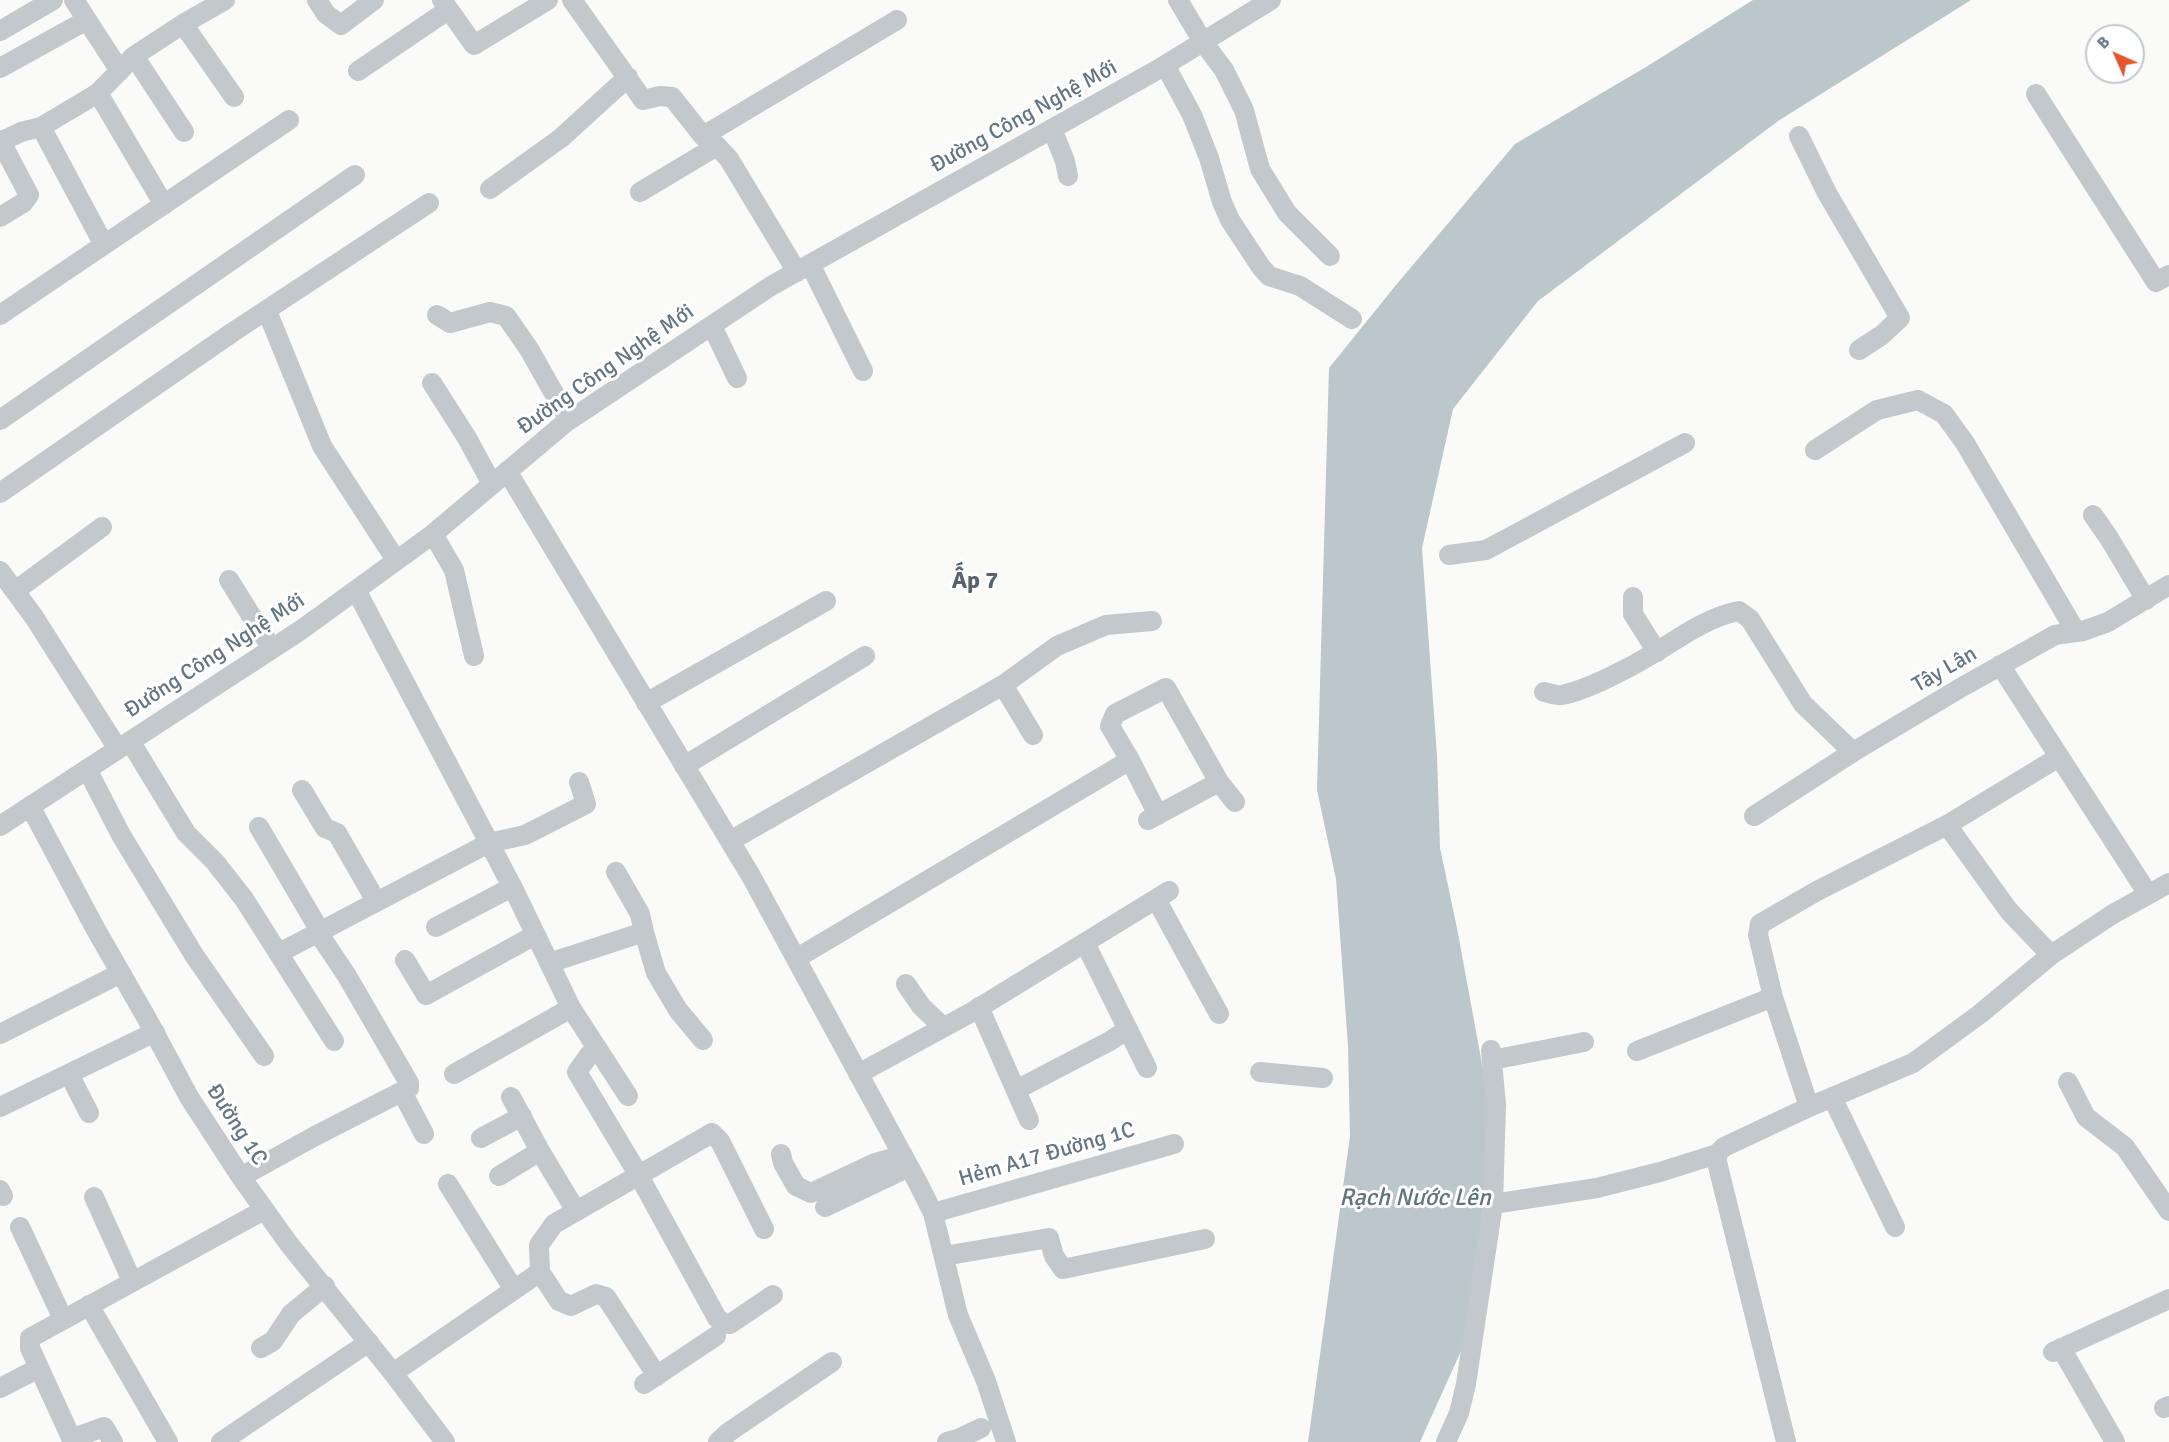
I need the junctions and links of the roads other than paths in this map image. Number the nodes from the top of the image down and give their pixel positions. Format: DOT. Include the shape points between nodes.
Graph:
graph roads {
  1 [pos="53,0"];
  2 [pos="74,0"];
  3 [pos="225,0"];
  4 [pos="317,0"];
  5 [pos="374,0"];
  6 [pos="548,0"];
  7 [pos="572,0"];
  8 [pos="1178,0"];
  9 [pos="1271,0"];
  10 [pos="445,5"];
  11 [pos="87,20"];
  12 [pos="897,20"];
  13 [pos="183,24"];
  14 [pos="0,31"];
  15 [pos="1203,42"];
  16 [pos="127,64"];
  17 [pos="1165,65"];
  18 [pos="0,68"];
  19 [pos="358,71"];
  20 [pos="628,77"];
  21 [pos="98,93"];
  22 [pos="2036,94"];
  23 [pos="234,97"];
  24 [pos="289,120"];
  25 [pos="40,127"];
  26 [pos="1052,129"];
  27 [pos="184,132"];
  28 [pos="1799,136"];
  29 [pos="0,141"];
  30 [pos="710,141"];
  31 [pos="355,175"];
  32 [pos="1068,176"];
  33 [pos="490,189"];
  34 [pos="640,192"];
  35 [pos="429,203"];
  36 [pos="164,205"];
  37 [pos="0,217"];
  38 [pos="104,245"];
  39 [pos="1330,256"];
  40 [pos="804,268"];
  41 [pos="2169,275"];
  42 [pos="267,310"];
  43 [pos="0,315"];
  44 [pos="437,315"];
  45 [pos="1352,319"];
  46 [pos="711,326"];
  47 [pos="1859,350"];
  48 [pos="863,371"];
  49 [pos="737,378"];
  50 [pos="432,383"];
  51 [pos="0,420"];
  52 [pos="569,420"];
  53 [pos="1685,443"];
  54 [pos="1815,450"];
  55 [pos="500,477"];
  56 [pos="0,493"];
  57 [pos="2093,515"];
  58 [pos="102,527"];
  59 [pos="433,534"];
  60 [pos="1449,555"];
  61 [pos="396,560"];
  62 [pos="0,571"];
  63 [pos="230,580"];
  64 [pos="2169,585"];
  65 [pos="356,590"];
  66 [pos="15,591"];
  67 [pos="1633,597"];
  68 [pos="2146,600"];
  69 [pos="826,601"];
  70 [pos="1152,621"];
  71 [pos="2076,632"];
  72 [pos="272,649"];
  73 [pos="1657,652"];
  74 [pos="865,656"];
  75 [pos="474,657"];
  76 [pos="2000,665"];
  77 [pos="1003,685"];
  78 [pos="1544,692"];
  79 [pos="646,703"];
  80 [pos="1033,735"];
  81 [pos="124,745"];
  82 [pos="1853,752"];
  83 [pos="2059,757"];
  84 [pos="1130,760"];
  85 [pos="684,766"];
  86 [pos="87,769"];
  87 [pos="579,782"];
  88 [pos="1219,782"];
  89 [pos="302,790"];
  90 [pos="1235,802"];
  91 [pos="30,806"];
  92 [pos="1754,816"];
  93 [pos="1947,825"];
  94 [pos="0,826"];
  95 [pos="259,827"];
  96 [pos="730,841"];
  97 [pos="489,843"];
  98 [pos="616,872"];
  99 [pos="2169,883"];
  100 [pos="512,887"];
  101 [pos="2148,894"];
  102 [pos="376,901"];
  103 [pos="436,927"];
  104 [pos="320,931"];
  105 [pos="644,932"];
  106 [pos="535,935"];
  107 [pos="1085,943"];
  108 [pos="279,953"];
  109 [pos="2051,955"];
  110 [pos="797,958"];
  111 [pos="405,960"];
  112 [pos="549,963"];
  113 [pos="121,973"];
  114 [pos="906,984"];
  115 [pos="1773,997"];
  116 [pos="979,1007"];
  117 [pos="571,1008"];
  118 [pos="1219,1014"];
  119 [pos="943,1028"];
  120 [pos="1128,1029"];
  121 [pos="155,1032"];
  122 [pos="0,1034"];
  123 [pos="703,1040"];
  124 [pos="334,1041"];
  125 [pos="1584,1042"];
  126 [pos="598,1049"];
  127 [pos="1637,1051"];
  128 [pos="264,1056"];
  129 [pos="1147,1068"];
  130 [pos="1260,1072"];
  131 [pos="69,1074"];
  132 [pos="454,1074"];
  133 [pos="858,1074"];
  134 [pos="1323,1077"];
  135 [pos="2068,1082"];
  136 [pos="1016,1090"];
  137 [pos="402,1092"];
  138 [pos="628,1096"];
  139 [pos="512,1097"];
  140 [pos="1833,1097"];
  141 [pos="0,1107"];
  142 [pos="1809,1107"];
  143 [pos="89,1113"];
  144 [pos="522,1116"];
  145 [pos="1029,1120"];
  146 [pos="424,1134"];
  147 [pos="481,1138"];
  148 [pos="1174,1144"];
  149 [pos="540,1151"];
  150 [pos="782,1154"];
  151 [pos="1717,1154"];
  152 [pos="906,1161"];
  153 [pos="638,1174"];
  154 [pos="499,1176"];
  155 [pos="241,1177"];
  156 [pos="448,1184"];
  157 [pos="94,1197"];
  158 [pos="1493,1204"];
  159 [pos="825,1207"];
  160 [pos="264,1210"];
  161 [pos="576,1211"];
  162 [pos="2169,1211"];
  163 [pos="933,1213"];
  164 [pos="20,1227"];
  165 [pos="1895,1227"];
  166 [pos="764,1229"];
  167 [pos="1205,1239"];
  168 [pos="944,1256"];
  169 [pos="540,1272"];
  170 [pos="132,1281"];
  171 [pos="325,1286"];
  172 [pos="514,1290"];
  173 [pos="773,1295"];
  174 [pos="2169,1299"];
  175 [pos="89,1305"];
  176 [pos="63,1319"];
  177 [pos="716,1336"];
  178 [pos="369,1342"];
  179 [pos="261,1348"];
  180 [pos="832,1362"];
  181 [pos="39,1368"];
  182 [pos="393,1373"];
  183 [pos="0,1388"];
  184 [pos="981,1428"];
  185 [pos="72,1440"];
  186 [pos="113,1442"];
  187 [pos="168,1442"];
  188 [pos="221,1442"];
  189 [pos="445,1442"];
  190 [pos="718,1442"];
  191 [pos="947,1442"];
  192 [pos="1006,1442"];
  193 [pos="1446,1442"];
  194 [pos="1786,1442"];
  195 [pos="2115,1442"];
  1 -- 14 [label="street"];
  2 -- 11 [label="street"];
  3 -- 13 [label="street"];
  4 -- 5 [label="street" via="326,14 341,25"];
  6 -- 10 [label="street" via="474,45"];
  7 -- 20 [label="street"];
  8 -- 15 [label="street"];
  9 -- 15 [label="street, Đường Công Nghệ Mới"];
  10 -- 19 [label="street"];
  11 -- 16 [label="street"];
  11 -- 18 [label="street"];
  12 -- 30 [label="street"];
  13 -- 16 [label="street"];
  13 -- 23 [label="street"];
  15 -- 17 [label="street, Đường Công Nghệ Mới"];
  15 -- 39 [label="street" via="1224,70 1244,110 1260,169 1287,213"];
  16 -- 21 [label="street"];
  16 -- 27 [label="street"];
  17 -- 26 [label="street, Đường Công Nghệ Mới"];
  17 -- 45 [label="street" via="1192,115 1230,220 1261,267 1269,276 1300,286"];
  20 -- 30 [label="street" via="644,100 672,97"];
  20 -- 33 [label="street" via="561,138"];
  21 -- 25 [label="street"];
  21 -- 36 [label="street"];
  22 -- 41 [label="street" via="2156,282"];
  24 -- 36 [label="street"];
  25 -- 29 [label="street"];
  25 -- 38 [label="street"];
  26 -- 32 [label="street"];
  26 -- 40 [label="street, Đường Công Nghệ Mới"];
  28 -- 47 [label="street" via="1827,193 1900,318"];
  29 -- 37 [label="street" via="29,195"];
  30 -- 34 [label="street"];
  30 -- 40 [label="street" via="729,159"];
  31 -- 51 [label="street"];
  35 -- 42 [label="street"];
  36 -- 38 [label="street"];
  38 -- 43 [label="street"];
  40 -- 46 [label="street, Đường Công Nghệ Mới"];
  40 -- 48 [label="street"];
  42 -- 56 [label="street"];
  42 -- 61 [label="street" via="322,446"];
  44 -- 52 [label="street" via="450,322 490,312 506,316"];
  46 -- 49 [label="street"];
  46 -- 52 [label="street, Đường Công Nghệ Mới"];
  50 -- 55 [label="street" via="467,438"];
  52 -- 55 [label="street, Đường Công Nghệ Mới"];
  53 -- 60 [label="street" via="1486,550"];
  54 -- 71 [label="street" via="1877,410 1918,400 1944,414 1965,442"];
  55 -- 59 [label="street, Đường Công Nghệ Mới"];
  55 -- 79 [label="street"];
  57 -- 68 [label="street"];
  58 -- 66 [label="street"];
  59 -- 61 [label="street, Đường Công Nghệ Mới"];
  59 -- 75 [label="street" via="454,570"];
  61 -- 65 [label="street, Đường Công Nghệ Mới"];
  62 -- 66 [label="street"];
  63 -- 72 [label="street"];
  64 -- 68 [label="street, Tây Lân"];
  65 -- 72 [label="street, Đường Công Nghệ Mới"];
  65 -- 97 [label="street"];
  66 -- 81 [label="street"];
  67 -- 73 [label="street" via="1633,614"];
  68 -- 71 [label="street, Tây Lân" via="2108,622"];
  69 -- 79 [label="street"];
  70 -- 77 [label="street" via="1106,625 1057,646"];
  71 -- 76 [label="street, Tây Lân" via="2055,635"];
  72 -- 81 [label="street, Đường Công Nghệ Mới"];
  73 -- 78 [label="street" via="1560,696"];
  73 -- 82 [label="street" via="1704,623 1739,611 1750,619 1803,704"];
  74 -- 85 [label="street"];
  76 -- 82 [label="street, Tây Lân"];
  76 -- 83 [label="street"];
  77 -- 80 [label="street"];
  77 -- 96 [label="street"];
  79 -- 85 [label="street"];
  81 -- 86 [label="street, Đường Công Nghệ Mới"];
  81 -- 108 [label="street" via="186,833 237,890"];
  82 -- 92 [label="street, Tây Lân"];
  83 -- 93 [label="street"];
  83 -- 101 [label="street"];
  84 -- 88 [label="street" via="1153,817"];
  84 -- 88 [label="street" via="1110,726 1115,714 1166,688"];
  84 -- 110 [label="street"];
  85 -- 96 [label="street"];
  86 -- 91 [label="street, Đường Công Nghệ Mới"];
  86 -- 128 [label="street" via="121,835 194,955"];
  87 -- 97 [label="street" via="586,804 525,836"];
  88 -- 90 [label="street"];
  89 -- 102 [label="street" via="325,828 338,833"];
  91 -- 94 [label="street, Đường Công Nghệ Mới"];
  91 -- 113 [label="street, Đường 1C"];
  93 -- 109 [label="street" via="2009,911"];
  93 -- 115 [label="street" via="1760,924 1758,935"];
  95 -- 104 [label="street"];
  96 -- 110 [label="street"];
  97 -- 100 [label="street"];
  97 -- 102 [label="street"];
  98 -- 105 [label="street" via="640,914"];
  99 -- 101 [label="street"];
  100 -- 103 [label="street"];
  100 -- 106 [label="street"];
  101 -- 109 [label="street"];
  102 -- 104 [label="street"];
  104 -- 108 [label="street"];
  104 -- 137 [label="street" via="409,1083 410,1088"];
  105 -- 112 [label="street"];
  105 -- 123 [label="street" via="657,973 678,1010"];
  106 -- 111 [label="street" via="426,995"];
  106 -- 112 [label="street"];
  107 -- 116 [label="street"];
  107 -- 118 [label="street" via="1162,895"];
  107 -- 120 [label="street"];
  108 -- 124 [label="street"];
  109 -- 140 [label="street" via="1913,1063"];
  110 -- 133 [label="street"];
  112 -- 117 [label="street"];
  113 -- 121 [label="street, Đường 1C"];
  113 -- 122 [label="street"];
  114 -- 119 [label="street"];
  115 -- 127 [label="street"];
  115 -- 142 [label="street"];
  116 -- 119 [label="street"];
  116 -- 136 [label="street"];
  117 -- 126 [label="street"];
  117 -- 132 [label="street"];
  119 -- 133 [label="street"];
  120 -- 129 [label="street"];
  120 -- 136 [label="street"];
  121 -- 131 [label="street"];
  121 -- 155 [label="street, Đường 1C" via="189,1097"];
  125 -- 158 [label="street" via="1491,1055 1496,1105"];
  126 -- 138 [label="street"];
  126 -- 153 [label="street" via="577,1072"];
  130 -- 134 [label="street"];
  131 -- 141 [label="street"];
  131 -- 143 [label="street"];
  133 -- 152 [label="street"];
  135 -- 162 [label="street" via="2086,1117 2125,1147"];
  136 -- 145 [label="street"];
  137 -- 146 [label="street"];
  137 -- 155 [label="street"];
  139 -- 144 [label="street"];
  140 -- 142 [label="street"];
  140 -- 165 [label="street"];
  142 -- 151 [label="street"];
  144 -- 147 [label="street"];
  144 -- 149 [label="street"];
  148 -- 163 [label="street, Hẻm A17 Đường 1C"];
  149 -- 154 [label="street"];
  149 -- 161 [label="street"];
  150 -- 152 [label="street" via="796,1186 811,1193 875,1163"];
  151 -- 158 [label="street" via="1597,1188"];
  151 -- 194 [label="street" via="1727,1210"];
  152 -- 159 [label="street"];
  152 -- 163 [label="street"];
  153 -- 161 [label="street"];
  153 -- 166 [label="street" via="712,1132"];
  153 -- 173 [label="street" via="717,1318 730,1324"];
  155 -- 160 [label="street, Đường 1C"];
  156 -- 172 [label="street"];
  157 -- 170 [label="street"];
  158 -- 193 [label="street" via="1466,1384"];
  160 -- 170 [label="street"];
  160 -- 171 [label="street, Đường 1C"];
  161 -- 169 [label="street" via="554,1224 539,1245"];
  163 -- 168 [label="street"];
  164 -- 176 [label="street"];
  167 -- 168 [label="street" via="1063,1269 1048,1238"];
  168 -- 192 [label="street" via="958,1316"];
  169 -- 172 [label="street"];
  169 -- 177 [label="street" via="559,1301 571,1306 596,1294 606,1297 651,1380"];
  170 -- 175 [label="street"];
  171 -- 178 [label="street, Đường 1C"];
  171 -- 179 [label="street" via="291,1314 273,1341"];
  172 -- 182 [label="street"];
  174 -- 195 [label="street" via="2057,1350"];
  175 -- 176 [label="street"];
  175 -- 187 [label="street"];
  176 -- 181 [label="street" via="30,1338"];
  178 -- 182 [label="street, Đường 1C"];
  178 -- 188 [label="street"];
  180 -- 190 [label="street"];
  181 -- 183 [label="street"];
  181 -- 185 [label="street"];
  182 -- 189 [label="street, Đường 1C"];
  184 -- 191 [label="street"];
  185 -- 186 [label="street" via="104,1427"];
}
